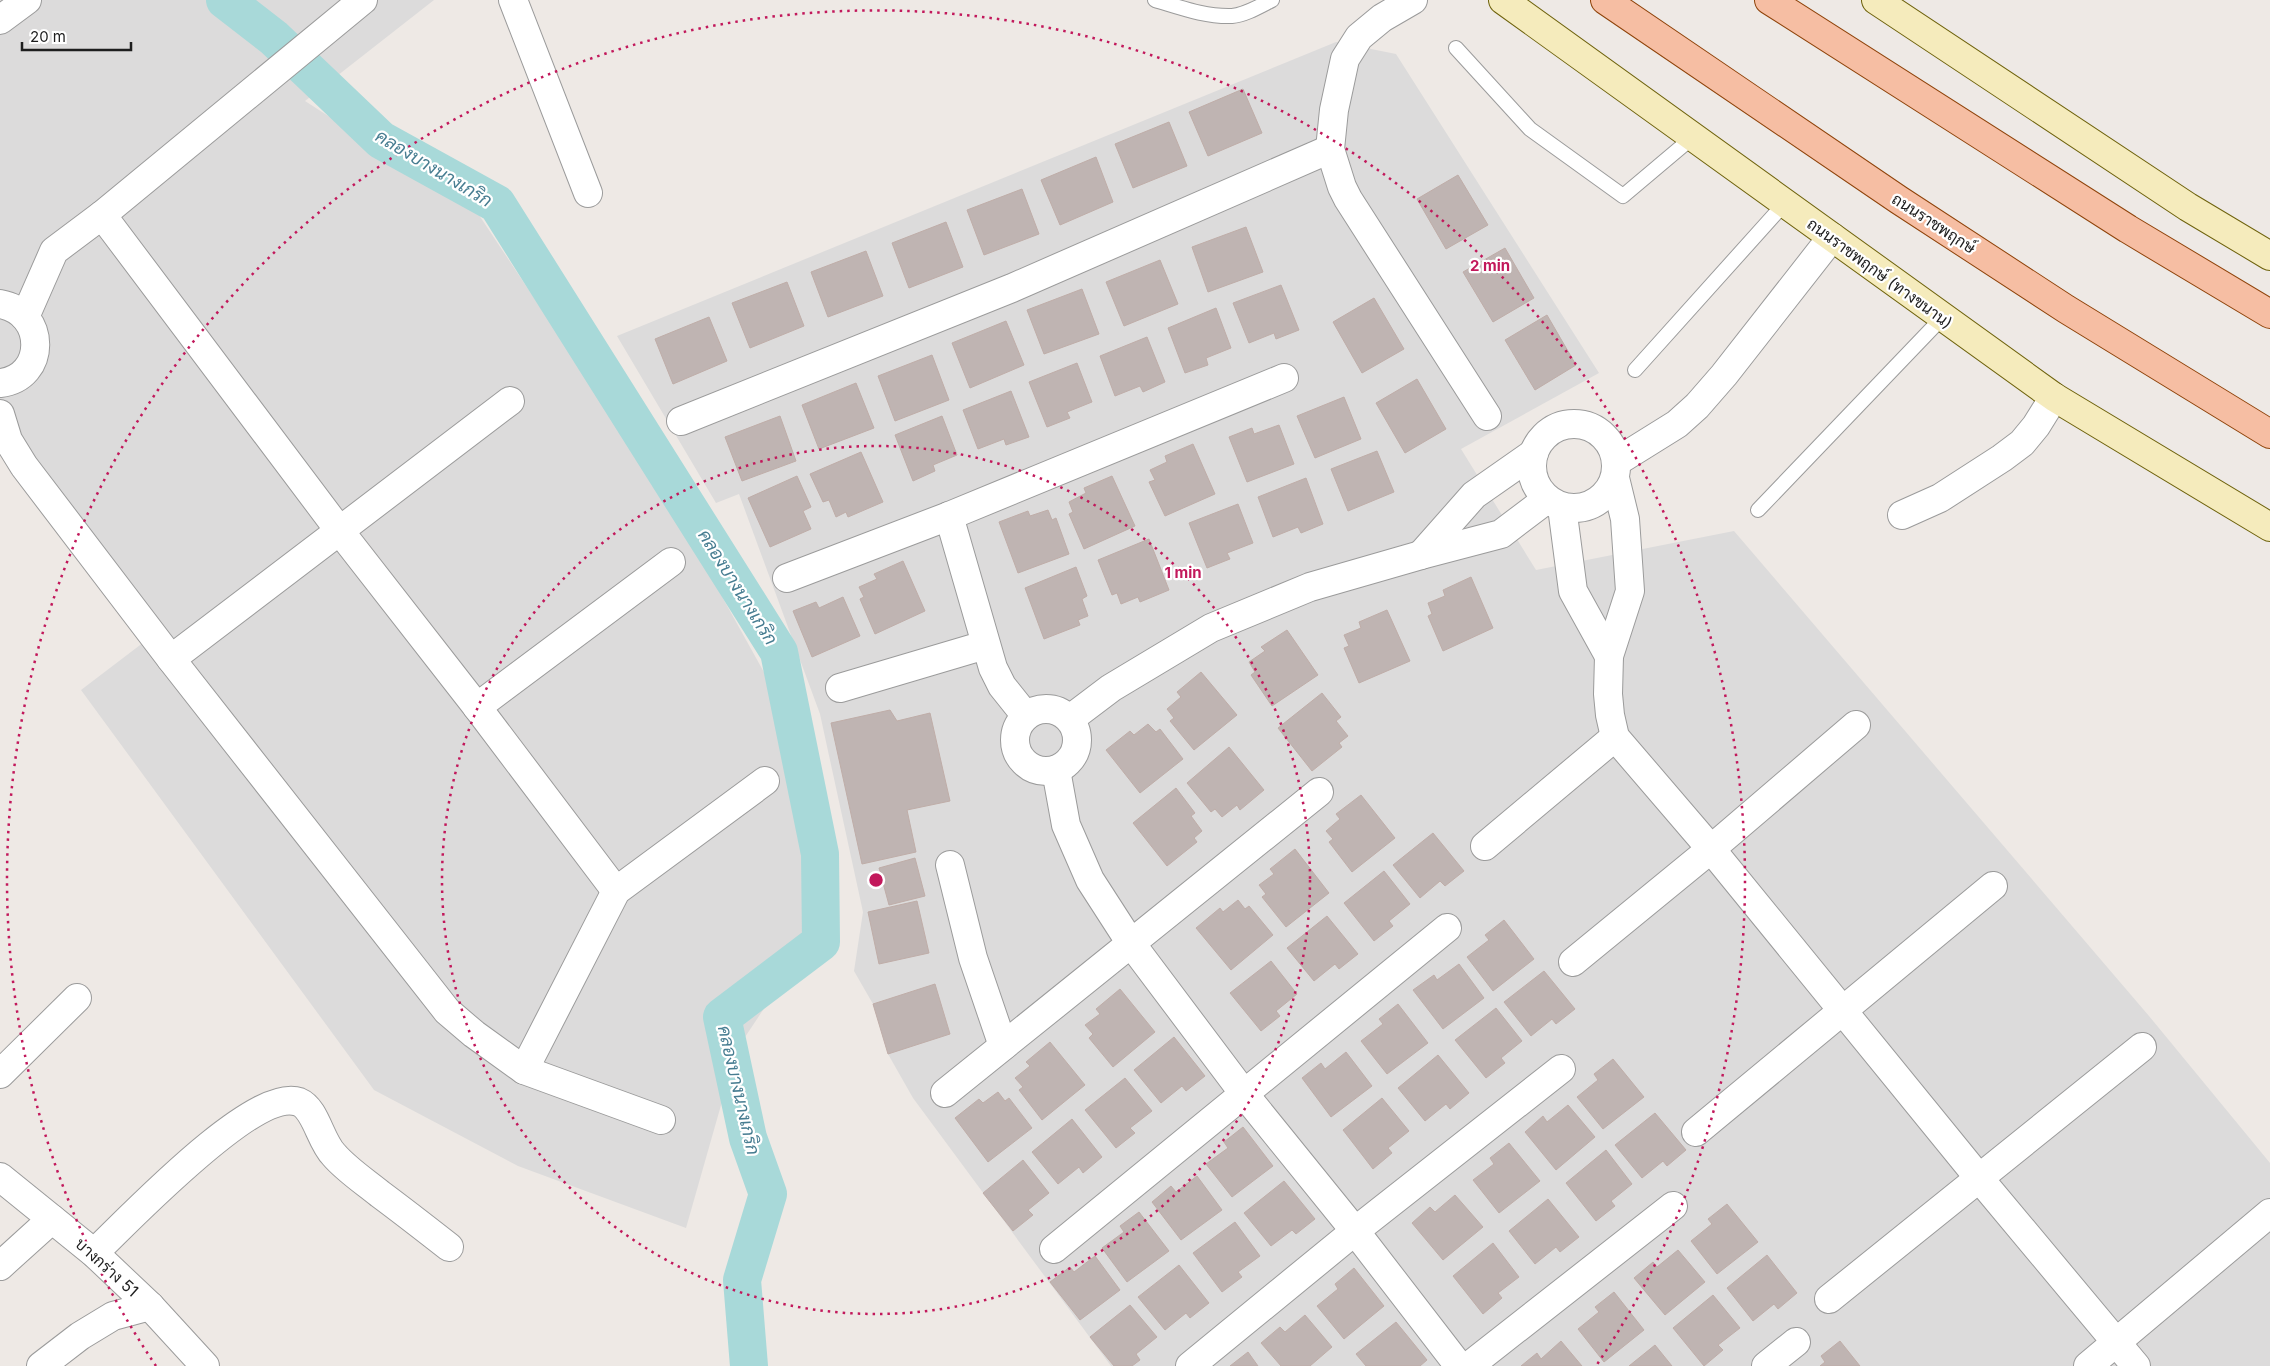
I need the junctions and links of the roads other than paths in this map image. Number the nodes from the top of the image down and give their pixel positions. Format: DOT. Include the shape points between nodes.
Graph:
graph roads {
  1 [pos="27,0"];
  2 [pos="363,0"];
  3 [pos="513,0"];
  4 [pos="1155,0"];
  5 [pos="1272,0"];
  6 [pos="1413,0"];
  7 [pos="1503,0"];
  8 [pos="1605,0"];
  9 [pos="1769,0"];
  10 [pos="1876,0"];
  11 [pos="0,20"];
  12 [pos="1456,48"];
  13 [pos="1693,137"];
  14 [pos="1330,149"];
  15 [pos="588,193"];
  16 [pos="1785,203"];
  17 [pos="102,215"];
  18 [pos="1832,238"];
  19 [pos="2270,256"];
  20 [pos="0,304"];
  21 [pos="2270,314"];
  22 [pos="25,317"];
  23 [pos="1942,318"];
  24 [pos="1635,370"];
  25 [pos="1284,378"];
  26 [pos="0,384"];
  27 [pos="2054,397"];
  28 [pos="510,401"];
  29 [pos="0,414"];
  30 [pos="1487,416"];
  31 [pos="681,422"];
  32 [pos="2270,434"];
  33 [pos="1534,454"];
  34 [pos="1616,470"];
  35 [pos="1554,503"];
  36 [pos="1758,510"];
  37 [pos="1902,515"];
  38 [pos="950,516"];
  39 [pos="2270,527"];
  40 [pos="339,530"];
  41 [pos="1421,555"];
  42 [pos="671,562"];
  43 [pos="787,578"];
  44 [pos="985,644"];
  45 [pos="1609,656"];
  46 [pos="171,659"];
  47 [pos="840,688"];
  48 [pos="477,707"];
  49 [pos="1026,716"];
  50 [pos="1070,719"];
  51 [pos="1856,725"];
  52 [pos="1615,737"];
  53 [pos="1056,770"];
  54 [pos="765,781"];
  55 [pos="1319,792"];
  56 [pos="1485,846"];
  57 [pos="1711,850"];
  58 [pos="950,866"];
  59 [pos="1994,886"];
  60 [pos="616,891"];
  61 [pos="1447,928"];
  62 [pos="1130,942"];
  63 [pos="1573,962"];
  64 [pos="77,998"];
  65 [pos="1843,1012"];
  66 [pos="1003,1046"];
  67 [pos="2142,1047"];
  68 [pos="1560,1069"];
  69 [pos="524,1070"];
  70 [pos="0,1074"];
  71 [pos="944,1093"];
  72 [pos="1245,1095"];
  73 [pos="660,1120"];
  74 [pos="1696,1132"];
  75 [pos="0,1177"];
  76 [pos="1979,1178"];
  77 [pos="1673,1206"];
  78 [pos="2270,1213"];
  79 [pos="52,1219"];
  80 [pos="1355,1231"];
  81 [pos="449,1247"];
  82 [pos="1054,1249"];
  83 [pos="94,1253"];
  84 [pos="0,1266"];
  85 [pos="1829,1299"];
  86 [pos="150,1306"];
  87 [pos="1796,1342"];
  88 [pos="2116,1342"];
  89 [pos="41,1366"];
  90 [pos="205,1366"];
  91 [pos="1190,1366"];
  92 [pos="1459,1366"];
  93 [pos="1469,1366"];
  94 [pos="1766,1366"];
  95 [pos="2088,1366"];
  96 [pos="2136,1366"];
  1 -- 11 [label="street"];
  2 -- 17 [label="street"];
  3 -- 15 [label="street"];
  4 -- 5 [label="lane" via="1199,12 1233,16"];
  6 -- 14 [label="street" via="1382,18 1359,37 1345,59"];
  7 -- 13 [label="main road, ถนนราชพฤกษ์ (ทางขนาน)"];
  8 -- 32 [label="main road, ถนนราชพฤกษ์" via="2066,309"];
  9 -- 21 [label="main road" via="2120,224"];
  10 -- 19 [label="main road" via="2188,207"];
  12 -- 13 [label="lane" via="1530,129 1623,196"];
  13 -- 16 [label="main road, ถนนราชพฤกษ์ (ทางขนาน)"];
  14 -- 30 [label="street" via="1348,199"];
  14 -- 31 [label="street" via="1012,288"];
  16 -- 18 [label="main road, ถนนราชพฤกษ์ (ทางขนาน)"];
  16 -- 24 [label="lane"];
  17 -- 22 [label="street" via="54,251"];
  17 -- 40 [label="street"];
  18 -- 23 [label="main road, ถนนราชพฤกษ์ (ทางขนาน)"];
  18 -- 34 [label="street" via="1697,406"];
  20 -- 22 [label="street" via="16,309"];
  22 -- 26 [label="street" via="35,335 34,356 23,373"];
  23 -- 27 [label="main road, ถนนราชพฤกษ์ (ทางขนาน)"];
  23 -- 36 [label="lane"];
  25 -- 38 [label="street"];
  27 -- 37 [label="street" via="2022,443 1940,498"];
  27 -- 39 [label="main road, ถนนราชพฤกษ์ (ทางขนาน)"];
  28 -- 40 [label="street"];
  29 -- 46 [label="street" via="8,440 24,466"];
  33 -- 34 [label="street" via="1542,439 1555,428 1587,425 1602,433 1612,446"];
  33 -- 35 [label="street" via="1532,470 1537,486"];
  33 -- 41 [label="street" via="1474,495"];
  34 -- 35 [label="street" via="1607,493 1594,504 1578,508"];
  34 -- 45 [label="street" via="1625,519 1630,591"];
  35 -- 41 [label="street" via="1501,534"];
  35 -- 45 [label="street" via="1573,592"];
  38 -- 43 [label="street"];
  38 -- 44 [label="street"];
  40 -- 46 [label="street"];
  40 -- 48 [label="street"];
  41 -- 50 [label="street" via="1310,587 1212,628 1112,688"];
  42 -- 48 [label="street"];
  44 -- 47 [label="street"];
  44 -- 49 [label="street" via="1002,686"];
  45 -- 52 [label="street" via="1610,715"];
  46 -- 69 [label="street" via="447,1011"];
  48 -- 60 [label="street"];
  49 -- 50 [label="street" via="1049,708"];
  49 -- 53 [label="street" via="1018,726 1015,738 1016,750 1022,761 1032,768"];
  50 -- 53 [label="street" via="1078,742 1067,764"];
  51 -- 57 [label="street"];
  52 -- 56 [label="street"];
  52 -- 57 [label="street"];
  53 -- 62 [label="street" via="1066,825 1090,880"];
  54 -- 60 [label="street"];
  55 -- 62 [label="street"];
  57 -- 63 [label="street"];
  57 -- 65 [label="street"];
  58 -- 66 [label="street" via="973,958"];
  59 -- 65 [label="street"];
  60 -- 69 [label="street"];
  61 -- 72 [label="street"];
  62 -- 66 [label="street"];
  62 -- 72 [label="street"];
  64 -- 70 [label="street"];
  65 -- 74 [label="street"];
  65 -- 76 [label="street"];
  66 -- 71 [label="street"];
  67 -- 76 [label="street"];
  68 -- 80 [label="street"];
  69 -- 73 [label="street"];
  72 -- 80 [label="street"];
  72 -- 82 [label="street"];
  75 -- 79 [label="street, บางกร่าง 51"];
  76 -- 85 [label="street"];
  76 -- 88 [label="street"];
  77 -- 93 [label="street"];
  78 -- 88 [label="street"];
  79 -- 83 [label="street, บางกร่าง 51"];
  79 -- 84 [label="street"];
  80 -- 91 [label="street"];
  80 -- 92 [label="street"];
  81 -- 83 [label="street" via="332,1154 320,1135 313,1113 299,1102 274,1103 233,1126"];
  83 -- 86 [label="street, บางกร่าง 51"];
  86 -- 89 [label="street" via="113,1316"];
  86 -- 90 [label="street, บางกร่าง 51"];
  87 -- 94 [label="street"];
  88 -- 95 [label="street"];
  88 -- 96 [label="street"];
}
